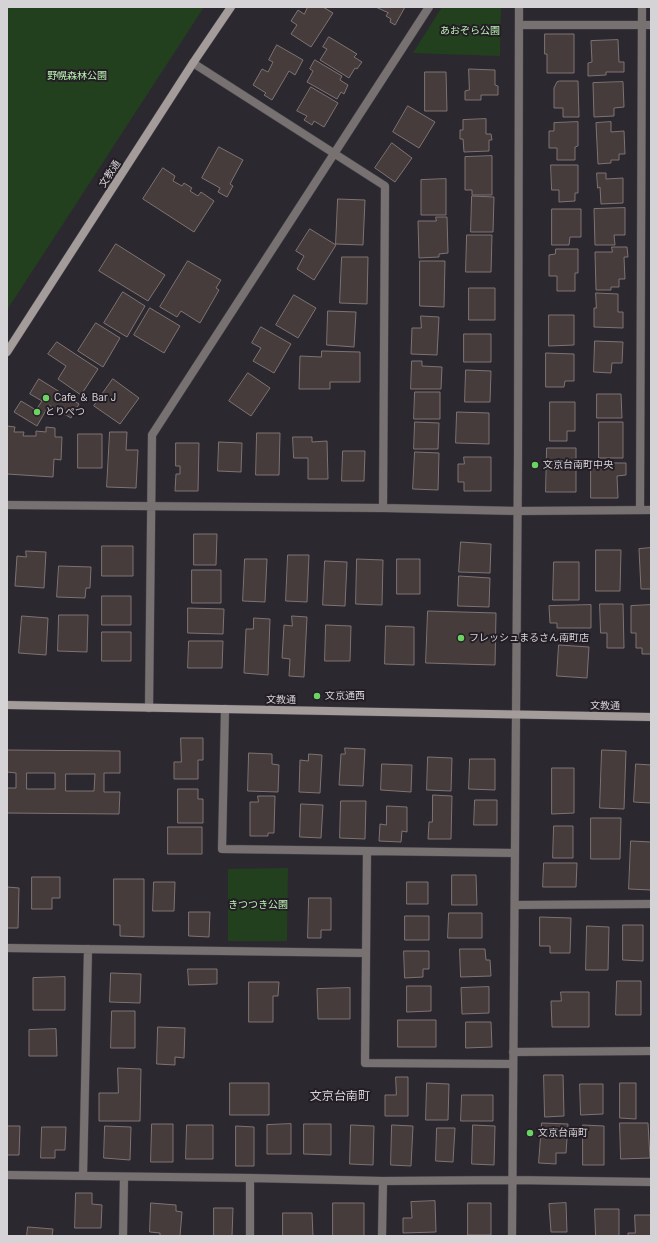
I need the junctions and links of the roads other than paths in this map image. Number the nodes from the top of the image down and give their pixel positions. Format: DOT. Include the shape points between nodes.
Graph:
graph roads {
  1 [pos="231,7"];
  2 [pos="429,7"];
  3 [pos="519,7"];
  4 [pos="642,7"];
  5 [pos="519,25"];
  6 [pos="642,25"];
  7 [pos="651,25"];
  8 [pos="193,64"];
  9 [pos="334,154"];
  10 [pos="7,352"];
  11 [pos="7,505"];
  12 [pos="151,507"];
  13 [pos="383,508"];
  14 [pos="640,510"];
  15 [pos="651,510"];
  16 [pos="518,511"];
  17 [pos="7,705"];
  18 [pos="149,708"];
  19 [pos="225,710"];
  20 [pos="516,715"];
  21 [pos="651,717"];
  22 [pos="367,851"];
  23 [pos="515,853"];
  24 [pos="651,904"];
  25 [pos="515,905"];
  26 [pos="7,948"];
  27 [pos="88,949"];
  28 [pos="366,953"];
  29 [pos="651,1051"];
  30 [pos="514,1052"];
  31 [pos="513,1064"];
  32 [pos="7,1175"];
  33 [pos="83,1176"];
  34 [pos="124,1176"];
  35 [pos="250,1178"];
  36 [pos="512,1180"];
  37 [pos="383,1181"];
  38 [pos="651,1182"];
  39 [pos="123,1236"];
  40 [pos="250,1236"];
  41 [pos="382,1236"];
  42 [pos="512,1236"];
  1 -- 8 [label="street, 文教通"];
  2 -- 9 [label="street"];
  3 -- 5 [label="street"];
  4 -- 6 [label="street"];
  5 -- 6 [label="street"];
  5 -- 16 [label="street"];
  6 -- 7 [label="street"];
  6 -- 14 [label="street"];
  8 -- 9 [label="street"];
  8 -- 10 [label="street, 文教通"];
  9 -- 12 [label="street" via="152,435"];
  9 -- 13 [label="street" via="385,186"];
  11 -- 12 [label="street"];
  12 -- 13 [label="street"];
  12 -- 18 [label="street"];
  13 -- 16 [label="street"];
  14 -- 15 [label="street"];
  14 -- 16 [label="street"];
  16 -- 20 [label="street"];
  17 -- 18 [label="street, 文教通"];
  18 -- 19 [label="street, 文教通"];
  19 -- 20 [label="street, 文教通"];
  19 -- 22 [label="street" via="222,849"];
  20 -- 21 [label="street, 文教通"];
  20 -- 23 [label="street"];
  22 -- 23 [label="street"];
  22 -- 28 [label="street"];
  23 -- 25 [label="street"];
  24 -- 25 [label="street"];
  25 -- 30 [label="street"];
  26 -- 27 [label="street"];
  27 -- 28 [label="street"];
  27 -- 33 [label="street"];
  28 -- 31 [label="street" via="365,1063"];
  29 -- 30 [label="street"];
  30 -- 31 [label="street"];
  31 -- 36 [label="street"];
  32 -- 33 [label="street"];
  33 -- 34 [label="street"];
  34 -- 35 [label="street"];
  34 -- 39 [label="street"];
  35 -- 37 [label="street"];
  35 -- 40 [label="street"];
  36 -- 37 [label="street"];
  36 -- 38 [label="street"];
  36 -- 42 [label="street"];
  37 -- 41 [label="street"];
}
